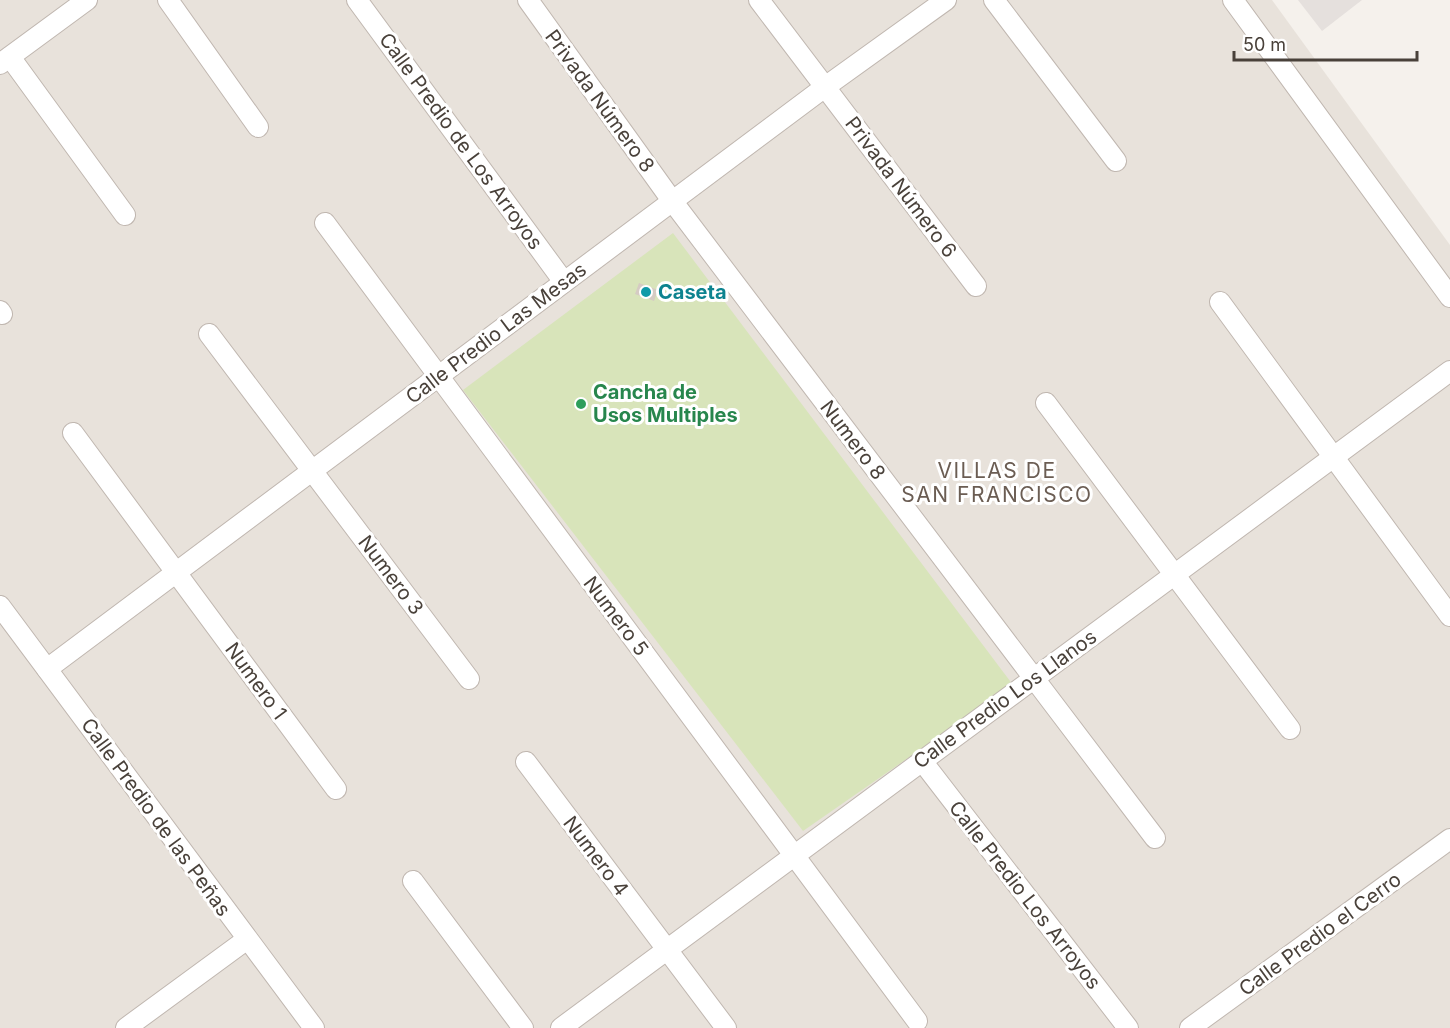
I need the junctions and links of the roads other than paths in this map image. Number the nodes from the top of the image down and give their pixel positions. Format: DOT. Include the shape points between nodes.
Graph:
graph roads {
  1 [pos="87,0"];
  2 [pos="168,0"];
  3 [pos="357,0"];
  4 [pos="528,0"];
  5 [pos="759,0"];
  6 [pos="946,0"];
  7 [pos="994,0"];
  8 [pos="1233,0"];
  9 [pos="5,61"];
  10 [pos="825,87"];
  11 [pos="258,127"];
  12 [pos="1116,161"];
  13 [pos="673,202"];
  14 [pos="125,215"];
  15 [pos="325,223"];
  16 [pos="564,282"];
  17 [pos="976,286"];
  18 [pos="1450,297"];
  19 [pos="1220,302"];
  20 [pos="209,334"];
  21 [pos="1450,371"];
  22 [pos="438,376"];
  23 [pos="1046,403"];
  24 [pos="73,433"];
  25 [pos="1334,457"];
  26 [pos="312,471"];
  27 [pos="176,572"];
  28 [pos="1175,575"];
  29 [pos="0,606"];
  30 [pos="1450,616"];
  31 [pos="47,669"];
  32 [pos="469,679"];
  33 [pos="1034,679"];
  34 [pos="1290,729"];
  35 [pos="922,761"];
  36 [pos="525,762"];
  37 [pos="336,789"];
  38 [pos="1155,838"];
  39 [pos="1450,839"];
  40 [pos="794,856"];
  41 [pos="412,881"];
  42 [pos="246,940"];
  43 [pos="667,950"];
  44 [pos="917,1021"];
  45 [pos="126,1028"];
  46 [pos="314,1028"];
  47 [pos="523,1028"];
  48 [pos="561,1028"];
  49 [pos="726,1028"];
  50 [pos="1128,1028"];
  51 [pos="1190,1028"];
  1 -- 9 [label="street"];
  2 -- 11 [label="street"];
  3 -- 16 [label="street, Calle Predio de Los Arroyos"];
  4 -- 13 [label="street, Privada Número 8"];
  5 -- 10 [label="street, Privada Número 6"];
  6 -- 10 [label="street, Calle Predio Las Mesas"];
  7 -- 12 [label="street"];
  8 -- 18 [label="street"];
  9 -- 14 [label="street"];
  10 -- 13 [label="street, Calle Predio Las Mesas"];
  10 -- 17 [label="street, Privada Número 6"];
  13 -- 16 [label="street, Calle Predio Las Mesas"];
  13 -- 33 [label="street, Numero 8"];
  15 -- 22 [label="street, Numero 5"];
  16 -- 22 [label="street, Calle Predio Las Mesas"];
  19 -- 25 [label="street"];
  20 -- 26 [label="street, Numero 3"];
  21 -- 25 [label="street, Calle Predio Los Llanos"];
  22 -- 26 [label="street, Calle Predio Las Mesas"];
  22 -- 40 [label="street, Numero 5"];
  23 -- 28 [label="street"];
  24 -- 27 [label="street, Numero 1"];
  25 -- 28 [label="street, Calle Predio Los Llanos"];
  25 -- 30 [label="street"];
  26 -- 27 [label="street, Calle Predio Las Mesas"];
  26 -- 32 [label="street, Numero 3"];
  27 -- 31 [label="street, Calle Predio Las Mesas"];
  27 -- 37 [label="street, Numero 1"];
  28 -- 33 [label="street, Calle Predio Los Llanos"];
  28 -- 34 [label="street"];
  29 -- 31 [label="street, Calle Predio de las Peñas"];
  31 -- 42 [label="street, Calle Predio de las Peñas"];
  33 -- 35 [label="street, Calle Predio Los Llanos"];
  33 -- 38 [label="street"];
  35 -- 40 [label="street, Calle Predio Los Llanos"];
  35 -- 50 [label="street, Calle Predio Los Arroyos"];
  36 -- 43 [label="street, Numero 4"];
  39 -- 51 [label="street, Calle Predio el Cerro"];
  40 -- 43 [label="street, Calle Predio Los Llanos"];
  40 -- 44 [label="street, Numero 5"];
  41 -- 47 [label="street"];
  42 -- 45 [label="street"];
  42 -- 46 [label="street, Calle Predio de las Peñas"];
  43 -- 48 [label="street, Calle Predio Los Llanos"];
  43 -- 49 [label="street, Numero 4"];
}
